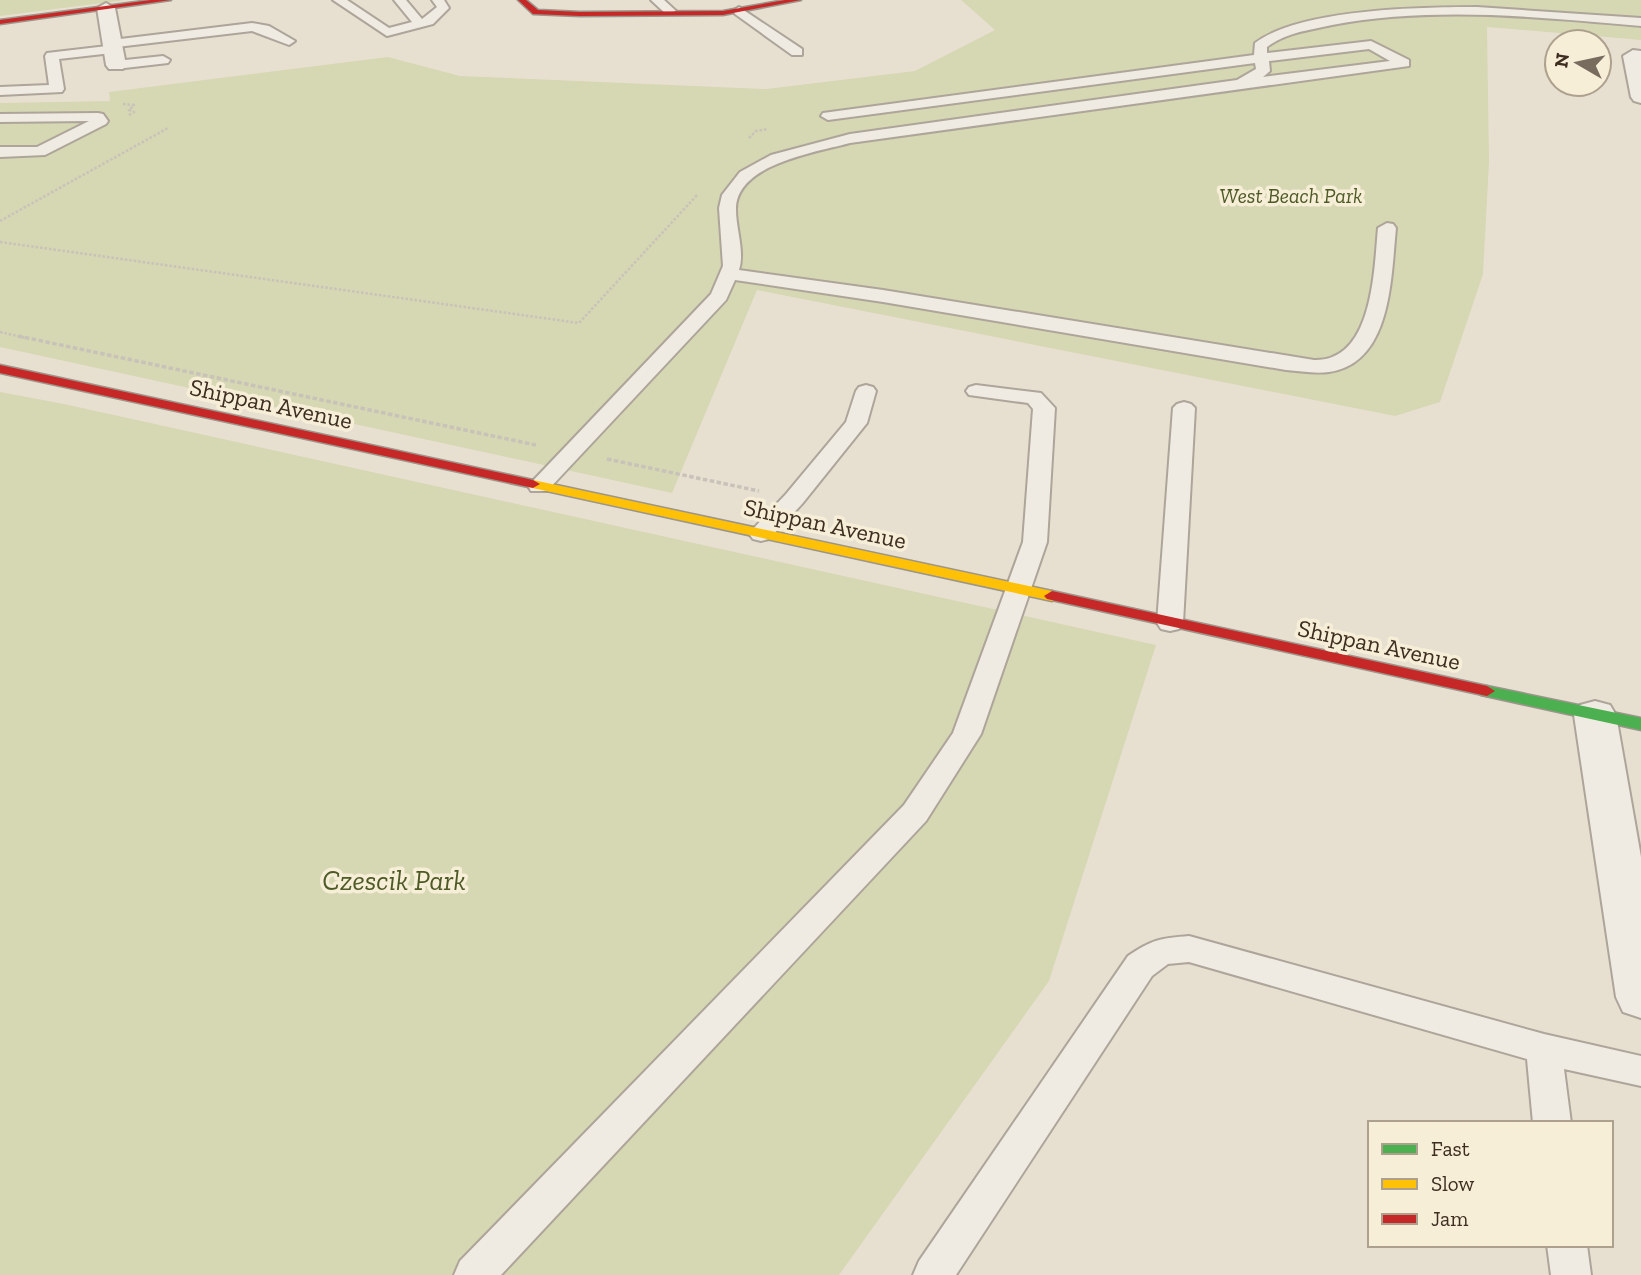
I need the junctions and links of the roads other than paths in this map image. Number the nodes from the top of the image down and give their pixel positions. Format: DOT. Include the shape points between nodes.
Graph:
graph roads {
  1 [pos="167,0"];
  2 [pos="339,0"];
  3 [pos="400,0"];
  4 [pos="438,0"];
  5 [pos="523,0"];
  6 [pos="657,0"];
  7 [pos="797,0"];
  8 [pos="1387,0"];
  9 [pos="1471,0"];
  10 [pos="1494,0"];
  11 [pos="106,8"];
  12 [pos="670,11"];
  13 [pos="739,11"];
  14 [pos="1446,11"];
  15 [pos="1641,12"];
  16 [pos="1381,14"];
  17 [pos="0,22"];
  18 [pos="1641,22"];
  19 [pos="420,24"];
  20 [pos="154,38"];
  21 [pos="289,41"];
  22 [pos="797,52"];
  23 [pos="113,53"];
  24 [pos="1262,56"];
  25 [pos="1637,57"];
  26 [pos="163,60"];
  27 [pos="169,78"];
  28 [pos="1241,84"];
  29 [pos="0,91"];
  30 [pos="1641,97"];
  31 [pos="0,118"];
  32 [pos="850,139"];
  33 [pos="0,152"];
  34 [pos="1387,228"];
  35 [pos="729,274"];
  36 [pos="0,369"];
  37 [pos="866,391"];
  38 [pos="976,391"];
  39 [pos="1184,408"];
  40 [pos="539,486"];
  41 [pos="761,534"];
  42 [pos="1019,590"];
  43 [pos="1170,623"];
  44 [pos="1595,715"];
  45 [pos="1641,724"];
  46 [pos="1641,997"];
  47 [pos="1544,1049"];
  48 [pos="1641,1071"];
  49 [pos="1552,1121"];
  50 [pos="1567,1247"];
  51 [pos="474,1275"];
  52 [pos="933,1275"];
  53 [pos="1571,1275"];
  1 -- 11 [label="street"];
  2 -- 19 [label="lane" via="387,32"];
  3 -- 19 [label="lane"];
  4 -- 19 [label="lane" via="443,8"];
  5 -- 12 [label="street" via="536,12"];
  6 -- 12 [label="lane"];
  7 -- 13 [label="street"];
  8 -- 16 [label="lane"];
  9 -- 14 [label="lane"];
  10 -- 15 [label="lane"];
  11 -- 17 [label="street"];
  11 -- 23 [label="street"];
  12 -- 13 [label="street"];
  13 -- 22 [label="lane"];
  14 -- 16 [label="lane"];
  14 -- 18 [label="lane"];
  16 -- 24 [label="lane" via="1273,35 1260,46"];
  20 -- 21 [label="lane" via="252,27"];
  20 -- 23 [label="lane"];
  20 -- 26 [label="lane"];
  23 -- 26 [label="lane"];
  23 -- 29 [label="lane" via="52,56 57,89"];
  24 -- 28 [label="lane" via="1263,71"];
  24 -- 28 [label="lane" via="1371,46 1404,63"];
  24 -- 32 [label="lane" via="828,116"];
  25 -- 30 [label="street"];
  26 -- 27 [label="lane"];
  28 -- 32 [label="lane"];
  31 -- 33 [label="lane" via="98,117 101,121 40,152"];
  32 -- 35 [label="lane" via="776,158 738,182 727,208"];
  34 -- 35 [label="lane" via="1374,320 1355,354 1332,366 1286,364"];
  35 -- 40 [label="lane" via="719,296"];
  36 -- 40 [label="street, Shippan Avenue"];
  37 -- 41 [label="lane" via="856,422"];
  38 -- 42 [label="lane" via="1034,397 1044,408 1035,542"];
  39 -- 43 [label="lane"];
  40 -- 41 [label="street, Shippan Avenue"];
  41 -- 42 [label="street, Shippan Avenue"];
  42 -- 43 [label="street, Shippan Avenue"];
  42 -- 51 [label="lane" via="967,734 915,813"];
  43 -- 44 [label="street, Shippan Avenue"];
  44 -- 45 [label="street, Shippan Avenue"];
  44 -- 46 [label="street"];
  47 -- 48 [label="lane"];
  47 -- 49 [label="lane"];
  47 -- 52 [label="lane" via="1189,949 1161,951 1140,966"];
  50 -- 53 [label="lane"];
}
